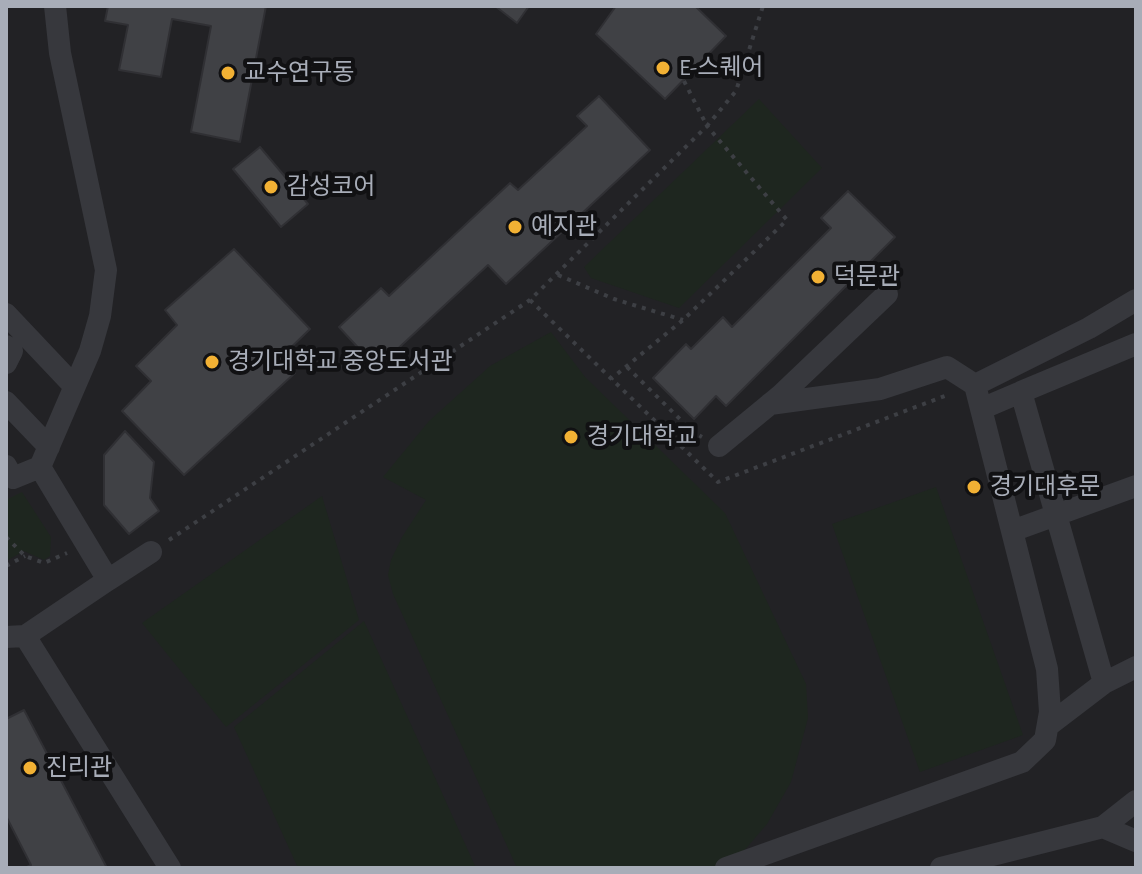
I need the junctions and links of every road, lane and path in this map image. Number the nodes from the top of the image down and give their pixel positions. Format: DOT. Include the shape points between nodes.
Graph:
graph roads {
  1 [pos="55,6"];
  2 [pos="763,6"];
  3 [pos="684,81"];
  4 [pos="707,126"];
  5 [pos="558,275"];
  6 [pos="887,294"];
  7 [pos="530,300"];
  8 [pos="1136,300"];
  9 [pos="6,314"];
  10 [pos="683,320"];
  11 [pos="1136,344"];
  12 [pos="6,346"];
  13 [pos="6,363"];
  14 [pos="627,367"];
  15 [pos="611,379"];
  16 [pos="975,385"];
  17 [pos="74,386"];
  18 [pos="1021,392"];
  19 [pos="6,402"];
  20 [pos="770,404"];
  21 [pos="981,409"];
  22 [pos="693,432"];
  23 [pos="719,446"];
  24 [pos="44,457"];
  25 [pos="6,466"];
  26 [pos="1136,486"];
  27 [pos="1056,515"];
  28 [pos="1012,531"];
  29 [pos="6,537"];
  30 [pos="88,544"];
  31 [pos="151,552"];
  32 [pos="25,556"];
  33 [pos="6,566"];
  34 [pos="108,580"];
  35 [pos="16,636"];
  36 [pos="1136,667"];
  37 [pos="1104,683"];
  38 [pos="1049,725"];
  39 [pos="1136,801"];
  40 [pos="1103,827"];
  41 [pos="1136,841"];
  42 [pos="170,868"];
  43 [pos="726,868"];
  44 [pos="941,868"];
  1 -- 17 [label="street" via="60,53 106,270 100,316"];
  2 -- 4 [label="path" via="736,91"];
  3 -- 4 [label="path"];
  4 -- 5 [label="path"];
  4 -- 10 [label="path" via="787,220"];
  5 -- 7 [label="path"];
  5 -- 10 [label="path"];
  6 -- 20 [label="street"];
  7 -- 15 [label="path"];
  7 -- 31 [label="path"];
  8 -- 16 [label="street"];
  9 -- 17 [label="street"];
  10 -- 14 [label="path"];
  11 -- 18 [label="street"];
  12 -- 13 [label="street" via="12,351"];
  14 -- 15 [label="path"];
  14 -- 22 [label="path"];
  15 -- 16 [label="path" via="718,482"];
  16 -- 20 [label="street" via="947,367 880,389"];
  16 -- 21 [label="street"];
  17 -- 24 [label="street"];
  18 -- 21 [label="street"];
  18 -- 27 [label="street"];
  19 -- 24 [label="street"];
  20 -- 23 [label="street"];
  21 -- 28 [label="street"];
  24 -- 25 [label="street" via="13,478"];
  24 -- 30 [label="street"];
  26 -- 27 [label="street"];
  27 -- 28 [label="street"];
  27 -- 37 [label="street"];
  28 -- 38 [label="street" via="1047,669"];
  29 -- 32 [label="path"];
  30 -- 32 [label="path" via="44,563"];
  30 -- 34 [label="street"];
  31 -- 34 [label="street"];
  32 -- 33 [label="path"];
  34 -- 35 [label="street"];
  35 -- 42 [label="street"];
  36 -- 37 [label="street"];
  37 -- 38 [label="street"];
  38 -- 43 [label="street" via="1045,740 1022,762"];
  39 -- 40 [label="street"];
  40 -- 41 [label="street"];
  40 -- 44 [label="street"];
}
